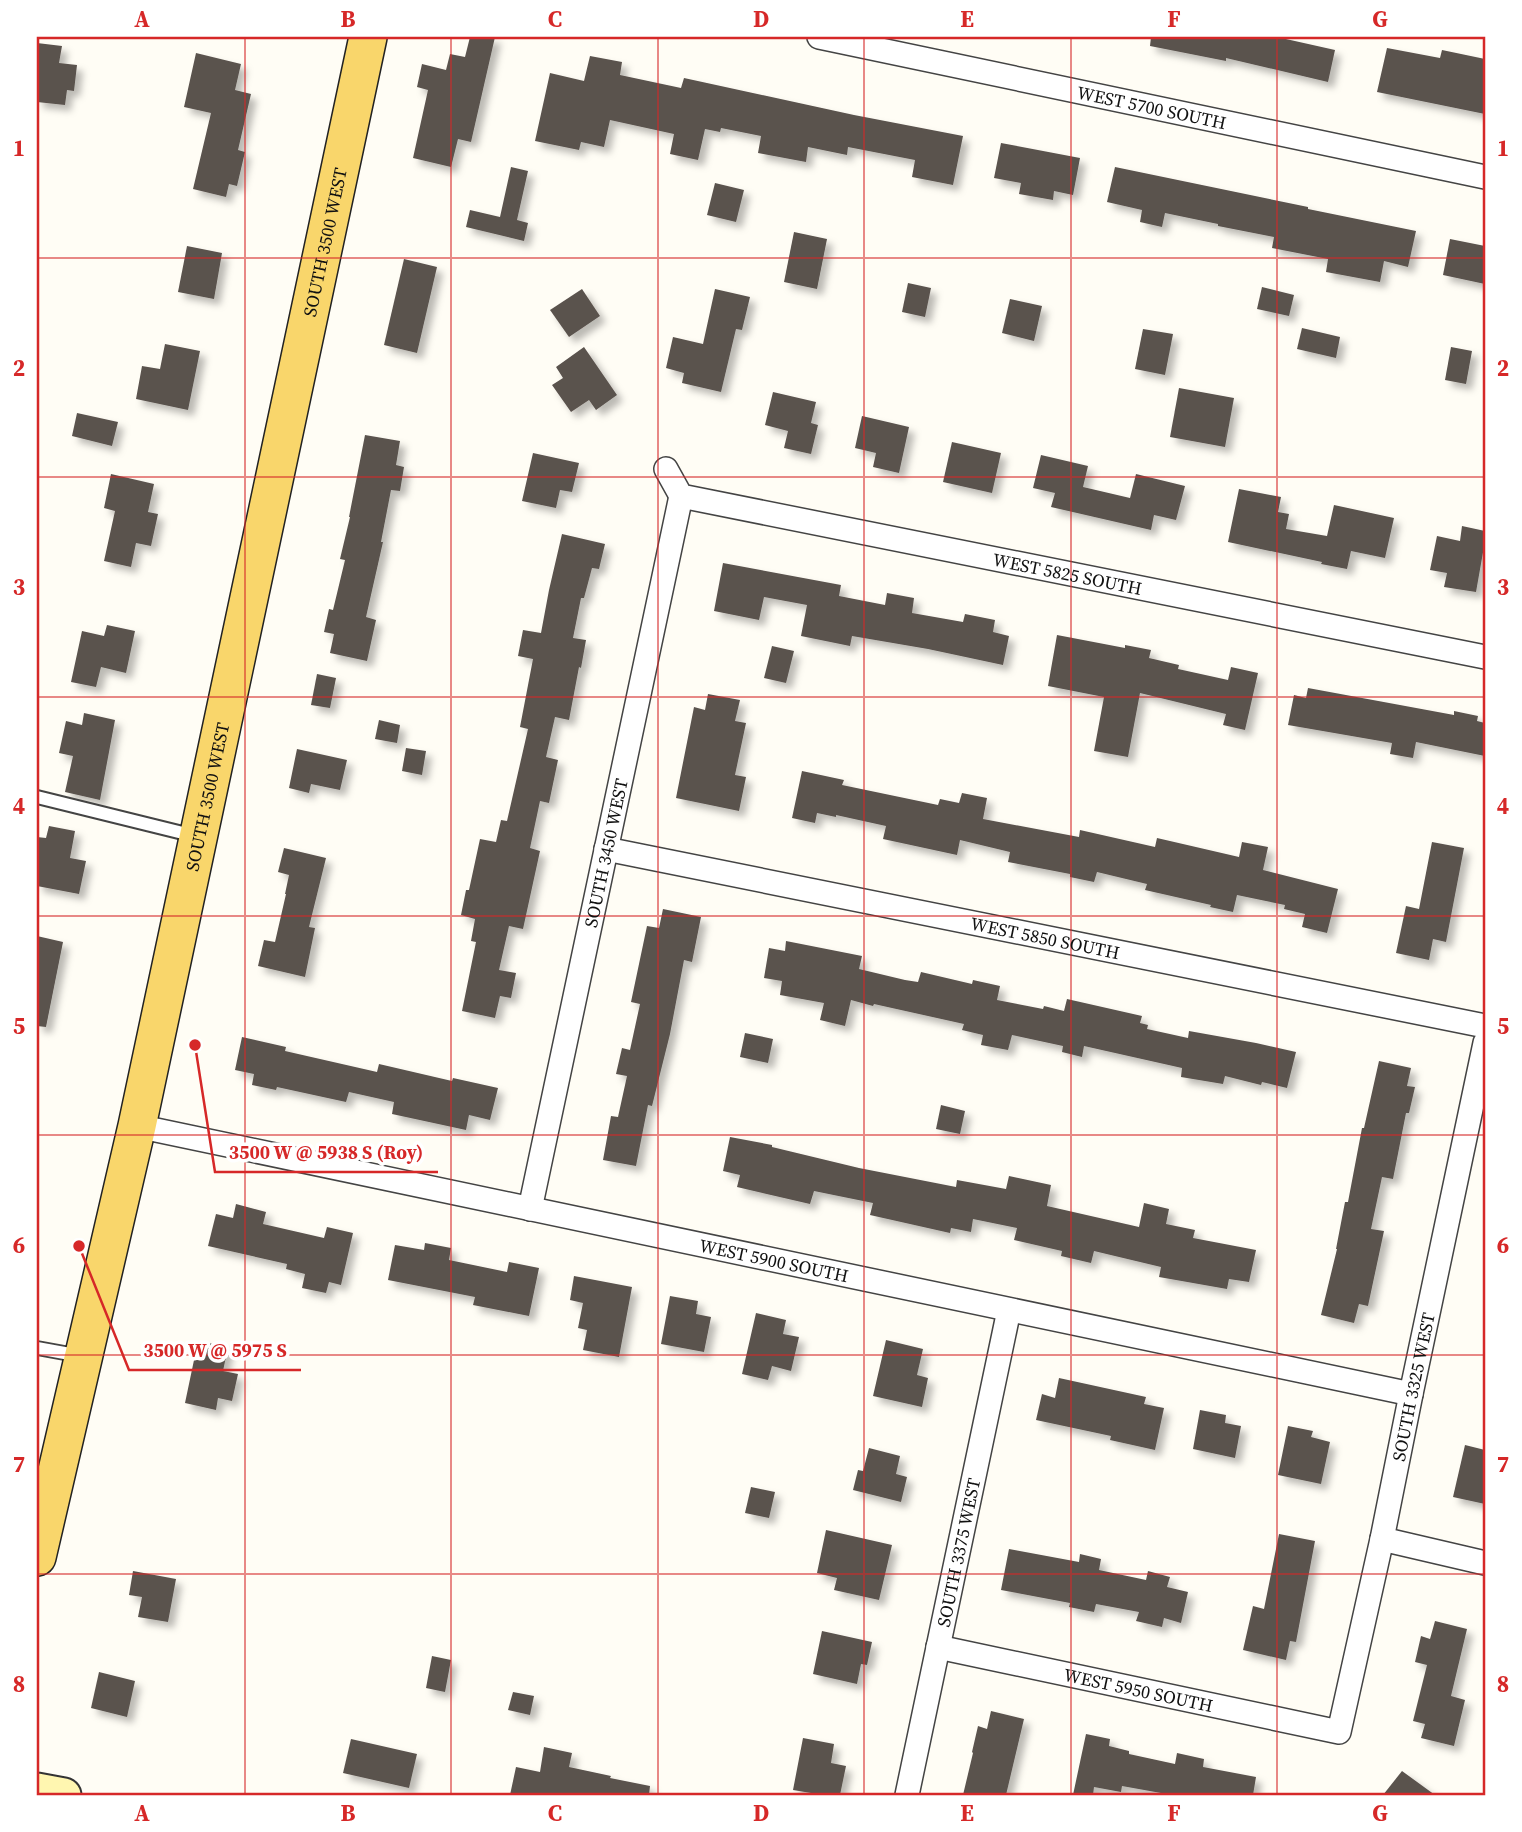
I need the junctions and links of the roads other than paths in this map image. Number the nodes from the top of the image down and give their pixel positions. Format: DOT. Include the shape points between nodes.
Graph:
graph roads {
  1 [pos="368,37"];
  2 [pos="819,37"];
  3 [pos="1485,177"];
  4 [pos="666,469"];
  5 [pos="681,496"];
  6 [pos="1485,657"];
  7 [pos="37,797"];
  8 [pos="199,837"];
  9 [pos="606,849"];
  10 [pos="1485,1026"];
  11 [pos="1485,1043"];
  12 [pos="137,1126"];
  13 [pos="530,1209"];
  14 [pos="1009,1310"];
  15 [pos="37,1348"];
  16 [pos="83,1356"];
  17 [pos="1411,1394"];
  18 [pos="1382,1539"];
  19 [pos="37,1556"];
  20 [pos="1485,1563"];
  21 [pos="938,1647"];
  22 [pos="1339,1732"];
  23 [pos="37,1790"];
  24 [pos="64,1795"];
  25 [pos="907,1795"];
  1 -- 8 [label="main road, SOUTH 3500 WEST"];
  2 -- 3 [label="street, WEST 5700 SOUTH"];
  4 -- 5 [label="street"];
  5 -- 6 [label="street, WEST 5825 SOUTH"];
  5 -- 9 [label="street, SOUTH 3450 WEST"];
  7 -- 8 [label="lane"];
  8 -- 12 [label="main road, SOUTH 3500 WEST"];
  9 -- 10 [label="street, WEST 5850 SOUTH"];
  9 -- 13 [label="street, SOUTH 3450 WEST"];
  11 -- 17 [label="street, SOUTH 3325 WEST"];
  12 -- 13 [label="street, WEST 5900 SOUTH"];
  12 -- 16 [label="main road, SOUTH 3500 WEST"];
  13 -- 14 [label="street, WEST 5900 SOUTH"];
  14 -- 17 [label="street, WEST 5900 SOUTH"];
  14 -- 21 [label="street, SOUTH 3375 WEST"];
  15 -- 16 [label="lane"];
  16 -- 19 [label="main road, SOUTH 3500 WEST"];
  17 -- 18 [label="street, SOUTH 3325 WEST"];
  18 -- 20 [label="street"];
  18 -- 22 [label="street, SOUTH 3325 WEST"];
  21 -- 22 [label="street, WEST 5950 SOUTH"];
  21 -- 25 [label="street, SOUTH 3375 WEST"];
  23 -- 24 [label="street"];
}
